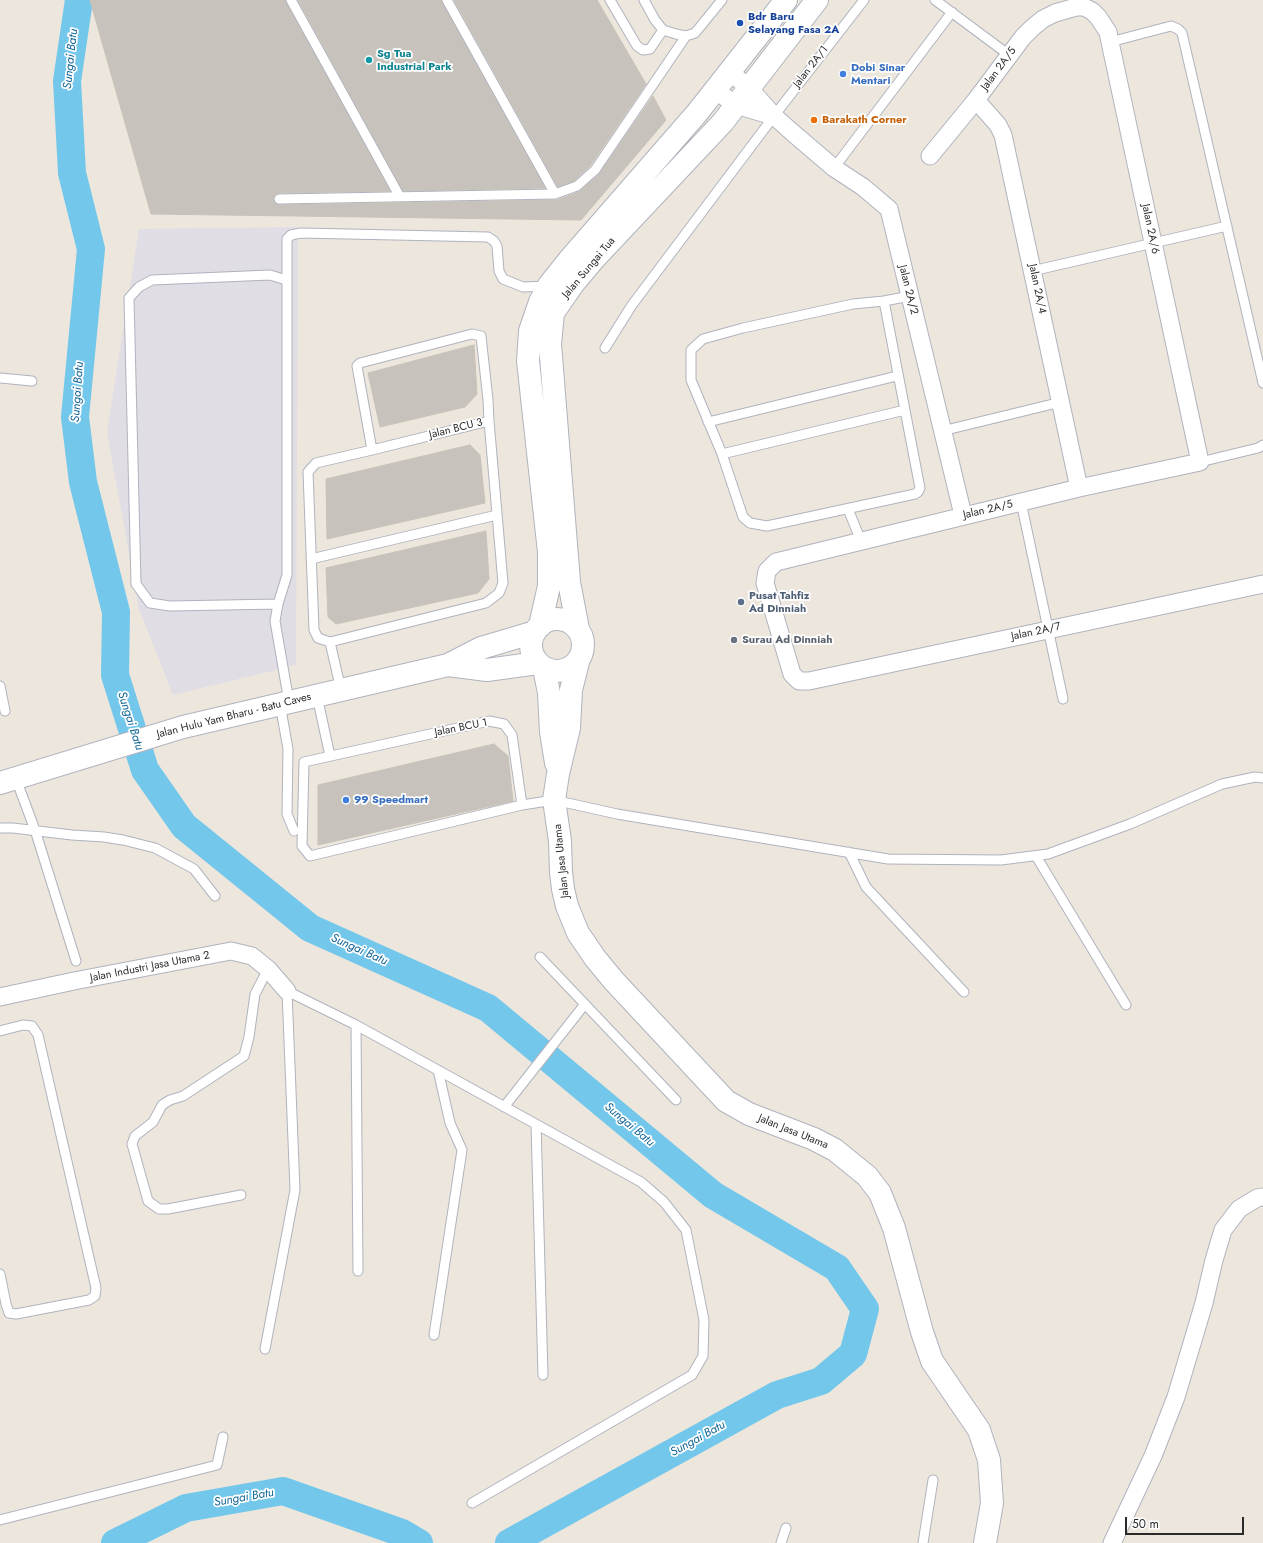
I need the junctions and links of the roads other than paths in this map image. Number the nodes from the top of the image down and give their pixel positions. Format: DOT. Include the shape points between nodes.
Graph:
graph roads {
  1 [pos="291,0"];
  2 [pos="447,0"];
  3 [pos="610,0"];
  4 [pos="644,0"];
  5 [pos="722,0"];
  6 [pos="786,0"];
  7 [pos="817,0"];
  8 [pos="864,0"];
  9 [pos="935,0"];
  10 [pos="1084,7"];
  11 [pos="952,12"];
  12 [pos="663,30"];
  13 [pos="686,36"];
  14 [pos="1110,42"];
  15 [pos="1009,55"];
  16 [pos="730,72"];
  17 [pos="715,90"];
  18 [pos="742,96"];
  19 [pos="976,100"];
  20 [pos="774,116"];
  21 [pos="930,156"];
  22 [pos="834,168"];
  23 [pos="555,194"];
  24 [pos="400,197"];
  25 [pos="279,199"];
  26 [pos="1227,226"];
  27 [pos="1153,242"];
  28 [pos="1032,271"];
  29 [pos="286,280"];
  30 [pos="549,286"];
  31 [pos="910,296"];
  32 [pos="884,301"];
  33 [pos="605,348"];
  34 [pos="898,376"];
  35 [pos="0,378"];
  36 [pos="32,380"];
  37 [pos="1263,383"];
  38 [pos="1061,402"];
  39 [pos="905,410"];
  40 [pos="489,421"];
  41 [pos="708,422"];
  42 [pos="942,431"];
  43 [pos="1263,445"];
  44 [pos="372,450"];
  45 [pos="722,454"];
  46 [pos="1200,462"];
  47 [pos="1079,488"];
  48 [pos="1021,502"];
  49 [pos="848,509"];
  50 [pos="497,515"];
  51 [pos="962,515"];
  52 [pos="861,541"];
  53 [pos="312,559"];
  54 [pos="1263,584"];
  55 [pos="278,604"];
  56 [pos="537,629"];
  57 [pos="578,629"];
  58 [pos="1048,629"];
  59 [pos="330,642"];
  60 [pos="578,662"];
  61 [pos="448,665"];
  62 [pos="541,666"];
  63 [pos="809,681"];
  64 [pos="0,686"];
  65 [pos="341,690"];
  66 [pos="317,696"];
  67 [pos="1063,699"];
  68 [pos="284,703"];
  69 [pos="5,711"];
  70 [pos="330,756"];
  71 [pos="558,774"];
  72 [pos="1263,778"];
  73 [pos="8,781"];
  74 [pos="554,800"];
  75 [pos="522,805"];
  76 [pos="0,828"];
  77 [pos="35,830"];
  78 [pos="294,831"];
  79 [pos="849,852"];
  80 [pos="1036,856"];
  81 [pos="215,896"];
  82 [pos="540,957"];
  83 [pos="76,961"];
  84 [pos="268,969"];
  85 [pos="287,991"];
  86 [pos="964,992"];
  87 [pos="0,997"];
  88 [pos="585,1004"];
  89 [pos="1126,1005"];
  90 [pos="356,1025"];
  91 [pos="0,1031"];
  92 [pos="438,1070"];
  93 [pos="676,1100"];
  94 [pos="504,1107"];
  95 [pos="536,1124"];
  96 [pos="241,1195"];
  97 [pos="1263,1197"];
  98 [pos="358,1271"];
  99 [pos="0,1274"];
  100 [pos="434,1336"];
  101 [pos="265,1349"];
  102 [pos="543,1375"];
  103 [pos="223,1436"];
  104 [pos="933,1480"];
  105 [pos="472,1503"];
  106 [pos="0,1520"];
  107 [pos="786,1528"];
  108 [pos="781,1543"];
  109 [pos="924,1543"];
  110 [pos="985,1543"];
  111 [pos="1112,1543"];
  1 -- 24 [label="lane"];
  2 -- 23 [label="lane"];
  3 -- 12 [label="lane" via="637,46 643,50 650,49"];
  4 -- 12 [label="lane"];
  5 -- 13 [label="lane" via="696,33"];
  6 -- 16 [label="main road, Jalan Sungai Tua"];
  7 -- 18 [label="main road, Jalan Sungai Tua"];
  8 -- 20 [label="lane, Jalan 2A/1"];
  9 -- 11 [label="lane"];
  10 -- 14 [label="street, Jalan 2A/6" via="1098,16 1108,32"];
  10 -- 15 [label="street, Jalan 2A/5" via="1068,9 1043,19 1023,37"];
  11 -- 15 [label="lane"];
  11 -- 22 [label="lane"];
  12 -- 13 [label="lane"];
  13 -- 23 [label="lane" via="595,170 577,186"];
  14 -- 26 [label="lane" via="1171,26 1182,33"];
  14 -- 27 [label="street, Jalan 2A/6"];
  15 -- 19 [label="street, Jalan 2A/5"];
  16 -- 17 [label="main road, Jalan Sungai Tua"];
  16 -- 18 [label="street, Jalan 2A/2"];
  17 -- 18 [label="street, Jalan 2A/2"];
  17 -- 30 [label="main road, Jalan Sungai Tua"];
  18 -- 20 [label="street, Jalan 2A/2"];
  18 -- 57 [label="main road, Jalan Sungai Tua" via="723,122 572,284 553,313 550,352 569,582"];
  19 -- 21 [label="street, Jalan 2A/5"];
  19 -- 28 [label="street, Jalan 2A/4" via="998,125 1003,135"];
  20 -- 22 [label="street, Jalan 2A/2"];
  20 -- 33 [label="lane, Jalan 2A/1" via="632,305"];
  22 -- 31 [label="street, Jalan 2A/2" via="863,187 889,209"];
  23 -- 24 [label="lane"];
  24 -- 25 [label="lane"];
  26 -- 27 [label="lane"];
  26 -- 37 [label="lane"];
  27 -- 28 [label="lane"];
  27 -- 46 [label="street, Jalan 2A/6"];
  28 -- 38 [label="street, Jalan 2A/4"];
  29 -- 30 [label="lane" via="287,239 291,235 301,233 488,237 497,246 499,271 503,279 523,287"];
  29 -- 55 [label="lane" via="287,575"];
  29 -- 55 [label="lane" via="270,275 152,280 139,287 129,298 136,584 150,603 170,606"];
  30 -- 56 [label="main road, Jalan Sungai Tua" via="540,302 530,331 528,362 549,552 549,586"];
  31 -- 32 [label="lane"];
  31 -- 42 [label="street, Jalan 2A/2"];
  32 -- 34 [label="lane"];
  32 -- 41 [label="lane" via="853,304 703,338 691,350 691,380"];
  34 -- 39 [label="lane"];
  34 -- 41 [label="lane"];
  35 -- 36 [label="lane"];
  38 -- 42 [label="lane"];
  38 -- 47 [label="street, Jalan 2A/4"];
  39 -- 45 [label="lane"];
  39 -- 49 [label="lane" via="920,488 918,492"];
  40 -- 44 [label="lane, Jalan BCU 3"];
  40 -- 44 [label="lane" via="481,336 472,334 360,363 357,366"];
  40 -- 50 [label="lane, Jalan BCU 3"];
  41 -- 45 [label="lane"];
  42 -- 51 [label="street, Jalan 2A/2"];
  43 -- 46 [label="lane"];
  44 -- 53 [label="lane, Jalan BCU 3" via="316,463 308,472"];
  45 -- 49 [label="lane" via="743,517 750,523 767,526"];
  46 -- 47 [label="street, Jalan 2A/5"];
  47 -- 48 [label="street, Jalan 2A/5"];
  48 -- 51 [label="street, Jalan 2A/5"];
  48 -- 58 [label="lane"];
  49 -- 52 [label="lane"];
  50 -- 53 [label="lane"];
  50 -- 59 [label="lane, Jalan BCU 3" via="503,583 499,593 486,602"];
  51 -- 52 [label="street, Jalan 2A/5"];
  52 -- 63 [label="street, Jalan 2A/5" via="776,562 767,571 765,582 792,674 799,681"];
  53 -- 59 [label="lane, Jalan BCU 3" via="314,630 318,638"];
  54 -- 58 [label="street, Jalan 2A/7"];
  55 -- 68 [label="lane" via="275,621"];
  56 -- 57 [label="main road" via="547,621 556,619 564,620"];
  56 -- 61 [label="main road, Jalan Hulu Yam Bharu - Batu Caves" via="481,648"];
  56 -- 62 [label="main road" via="531,648"];
  57 -- 60 [label="main road" via="584,645"];
  58 -- 63 [label="street, Jalan 2A/7"];
  58 -- 67 [label="lane"];
  59 -- 65 [label="lane"];
  60 -- 62 [label="main road" via="558,672"];
  60 -- 71 [label="main road, Jalan Jasa Utama" via="571,690 569,728"];
  61 -- 62 [label="main road, Jalan Hulu Yam Bharu - Batu Caves" via="487,670"];
  61 -- 65 [label="main road, Jalan Hulu Yam Bharu - Batu Caves"];
  62 -- 71 [label="main road, Jalan Jasa Utama" via="549,693 551,732"];
  64 -- 69 [label="lane"];
  65 -- 66 [label="main road, Jalan Hulu Yam Bharu - Batu Caves"];
  66 -- 68 [label="main road, Jalan Hulu Yam Bharu - Batu Caves"];
  66 -- 70 [label="lane"];
  68 -- 73 [label="main road, Jalan Hulu Yam Bharu - Batu Caves" via="183,727"];
  68 -- 78 [label="lane" via="288,750 287,814"];
  70 -- 75 [label="lane, Jalan BCU 1" via="489,721 504,724 512,735"];
  70 -- 75 [label="lane, Jalan BCU 1" via="304,762 302,846 310,856"];
  71 -- 74 [label="main road, Jalan Jasa Utama"];
  72 -- 80 [label="lane" via="1255,777 1222,784 1130,824"];
  73 -- 77 [label="lane"];
  74 -- 75 [label="lane"];
  74 -- 79 [label="lane" via="618,814"];
  74 -- 110 [label="main road, Jalan Jasa Utama" via="567,906 578,933 614,981 726,1101 748,1114 814,1139 835,1150 867,1176 880,1193 894,1228 932,1361 979,1430 988,1460 992,1503"];
  76 -- 77 [label="lane"];
  77 -- 81 [label="lane" via="104,836 155,848 194,869"];
  77 -- 83 [label="lane"];
  79 -- 80 [label="lane" via="888,859 1001,860"];
  79 -- 86 [label="lane" via="866,887"];
  80 -- 89 [label="lane"];
  82 -- 88 [label="lane"];
  84 -- 85 [label="street, Jalan Industri Jasa Utama 2"];
  84 -- 87 [label="street, Jalan Industri Jasa Utama 2" via="252,956 231,952"];
  84 -- 96 [label="lane" via="255,994 244,1056 183,1096 162,1105 154,1122 135,1136 132,1144 148,1201 159,1209"];
  85 -- 90 [label="lane"];
  85 -- 101 [label="lane" via="295,1190"];
  88 -- 93 [label="lane"];
  88 -- 94 [label="lane"];
  90 -- 92 [label="lane"];
  90 -- 98 [label="lane"];
  91 -- 99 [label="lane" via="23,1025 32,1026 38,1035 96,1288 95,1296 89,1300 30,1312 9,1313"];
  92 -- 94 [label="lane"];
  92 -- 100 [label="lane" via="450,1123 462,1150"];
  94 -- 95 [label="lane"];
  95 -- 102 [label="lane"];
  95 -- 105 [label="lane" via="641,1182 664,1202 686,1230 704,1320 703,1356 692,1375"];
  97 -- 111 [label="street" via="1239,1209 1223,1230 1176,1397 1153,1456"];
  103 -- 106 [label="lane" via="217,1465"];
  104 -- 109 [label="lane"];
  107 -- 108 [label="lane"];
}
